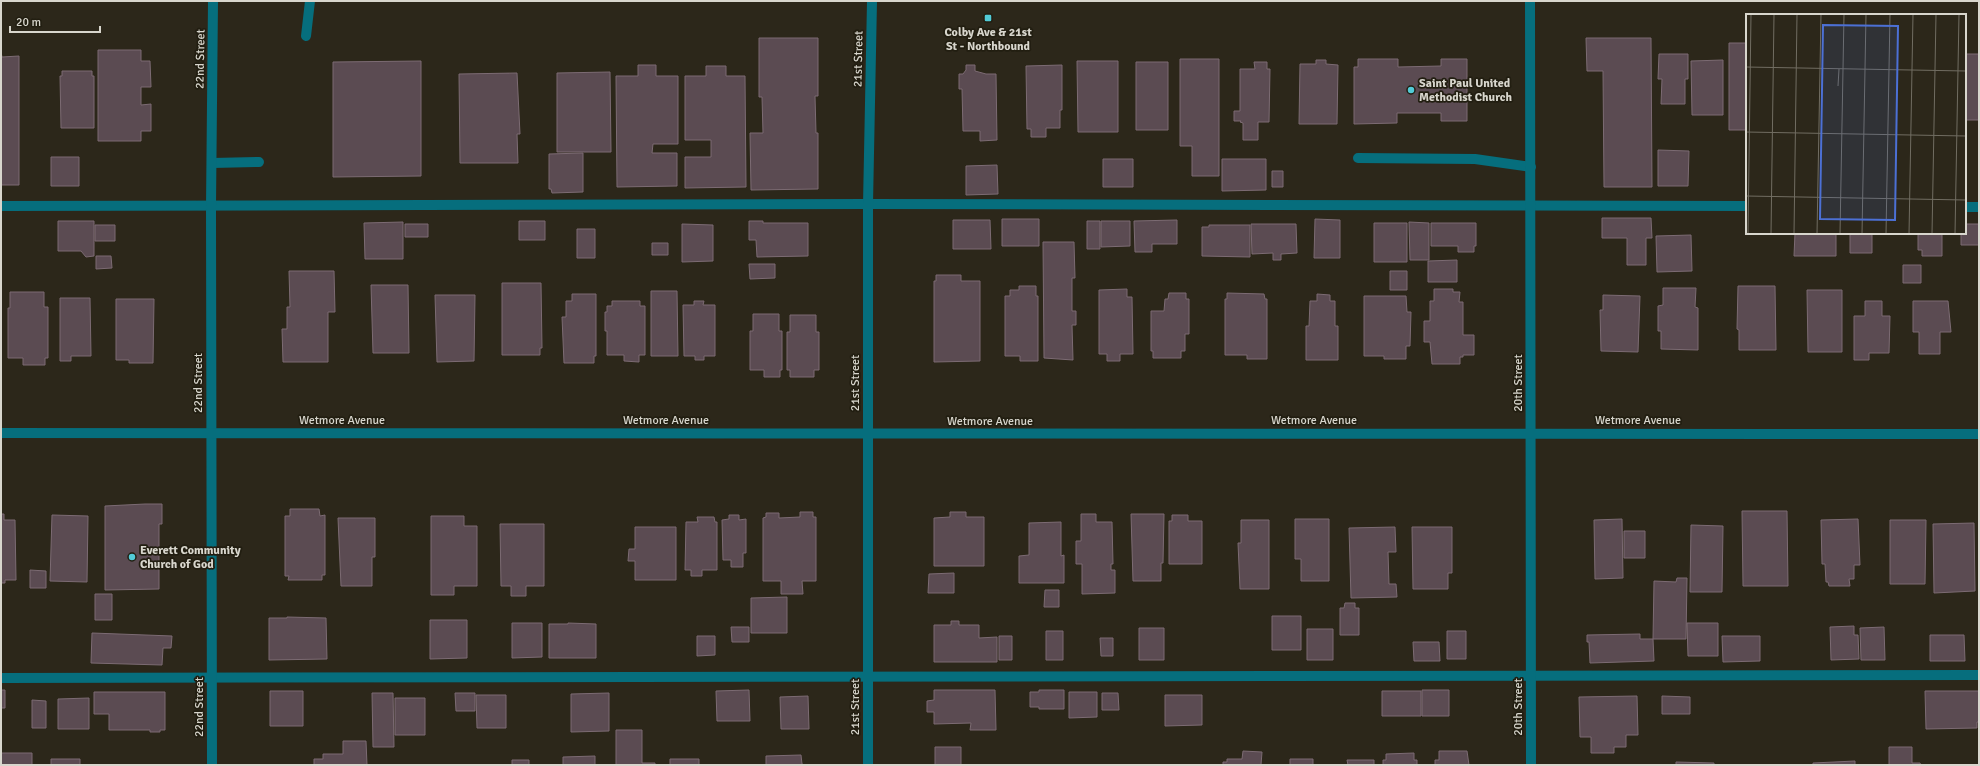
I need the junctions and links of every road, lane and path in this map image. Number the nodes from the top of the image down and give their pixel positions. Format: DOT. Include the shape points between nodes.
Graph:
graph roads {
  1 [pos="213,1"];
  2 [pos="310,1"];
  3 [pos="872,1"];
  4 [pos="1530,1"];
  5 [pos="306,36"];
  6 [pos="1358,158"];
  7 [pos="259,162"];
  8 [pos="212,163"];
  9 [pos="1531,167"];
  10 [pos="868,204"];
  11 [pos="1,206"];
  12 [pos="211,206"];
  13 [pos="1530,206"];
  14 [pos="1746,206"];
  15 [pos="1966,206"];
  16 [pos="1979,206"];
  17 [pos="1,433"];
  18 [pos="211,433"];
  19 [pos="1531,433"];
  20 [pos="868,434"];
  21 [pos="1979,434"];
  22 [pos="1979,675"];
  23 [pos="1531,676"];
  24 [pos="212,677"];
  25 [pos="868,677"];
  26 [pos="1,678"];
  27 [pos="212,765"];
  28 [pos="868,765"];
  29 [pos="1531,765"];
  1 -- 8 [label="street, 22nd Street"];
  2 -- 5 [label="street"];
  3 -- 10 [label="street, 21st Street"];
  4 -- 9 [label="street, 20th Street"];
  6 -- 9 [label="street" via="1475,159"];
  7 -- 8 [label="street"];
  8 -- 12 [label="street, 22nd Street"];
  9 -- 13 [label="street, 20th Street"];
  10 -- 12 [label="street"];
  10 -- 13 [label="street"];
  10 -- 20 [label="street, 21st Street"];
  11 -- 12 [label="street"];
  12 -- 18 [label="street, 22nd Street"];
  13 -- 14 [label="street"];
  13 -- 19 [label="street, 20th Street"];
  15 -- 16 [label="street"];
  17 -- 18 [label="street, Wetmore Avenue"];
  18 -- 20 [label="street, Wetmore Avenue"];
  18 -- 24 [label="street, 22nd Street"];
  19 -- 20 [label="street, Wetmore Avenue"];
  19 -- 21 [label="street, Wetmore Avenue"];
  19 -- 23 [label="street, 20th Street"];
  20 -- 25 [label="street, 21st Street"];
  22 -- 23 [label="street"];
  23 -- 25 [label="street"];
  23 -- 29 [label="street, 20th Street"];
  24 -- 25 [label="street"];
  24 -- 26 [label="street"];
  24 -- 27 [label="street, 22nd Street"];
  25 -- 28 [label="street, 21st Street"];
}
